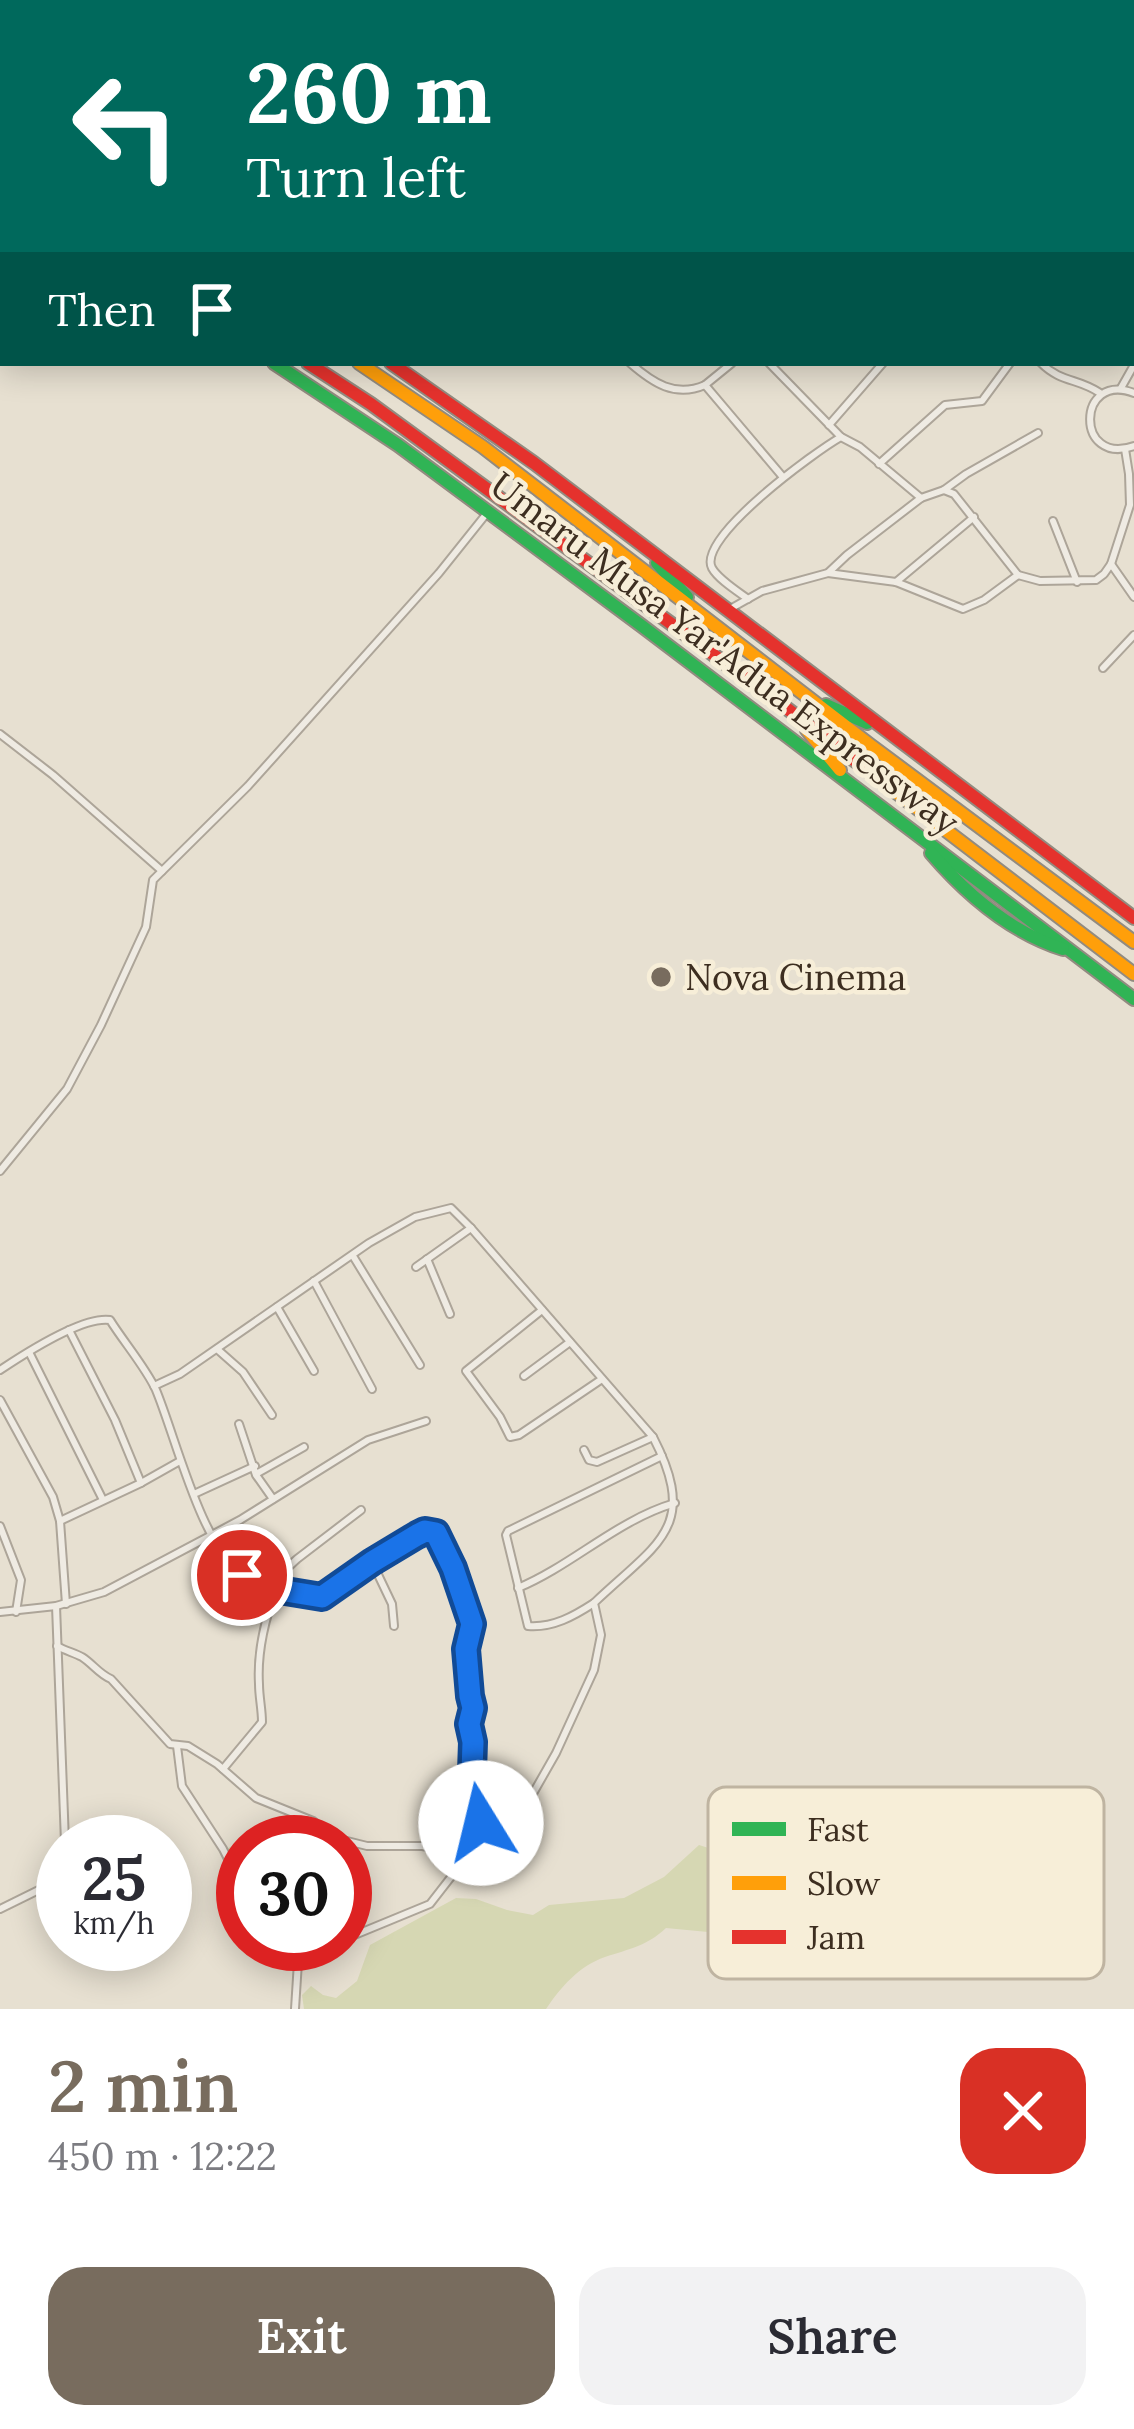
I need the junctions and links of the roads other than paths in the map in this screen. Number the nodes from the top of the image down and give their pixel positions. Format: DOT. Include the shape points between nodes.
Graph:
graph roads {
  1 [pos="279,366"];
  2 [pos="313,366"];
  3 [pos="362,366"];
  4 [pos="395,366"];
  5 [pos="633,366"];
  6 [pos="728,366"];
  7 [pos="773,366"];
  8 [pos="881,366"];
  9 [pos="1008,366"];
  10 [pos="1044,366"];
  11 [pos="1133,366"];
  12 [pos="705,385"];
  13 [pos="1121,389"];
  14 [pos="1134,393"];
  15 [pos="1102,394"];
  16 [pos="830,425"];
  17 [pos="1038,434"];
  18 [pos="841,437"];
  19 [pos="1129,447"];
  20 [pos="878,464"];
  21 [pos="782,476"];
  22 [pos="944,490"];
  23 [pos="921,497"];
  24 [pos="488,513"];
  25 [pos="974,517"];
  26 [pos="1053,520"];
  27 [pos="639,542"];
  28 [pos="1111,564"];
  29 [pos="828,574"];
  30 [pos="1018,575"];
  31 [pos="896,582"];
  32 [pos="1077,582"];
  33 [pos="601,597"];
  34 [pos="1134,597"];
  35 [pos="748,599"];
  36 [pos="728,610"];
  37 [pos="708,620"];
  38 [pos="682,632"];
  39 [pos="1134,635"];
  40 [pos="1103,668"];
  41 [pos="806,696"];
  42 [pos="795,715"];
  43 [pos="0,734"];
  44 [pos="890,734"];
  45 [pos="852,785"];
  46 [pos="162,871"];
  47 [pos="1134,918"];
  48 [pos="1134,942"];
  49 [pos="1134,974"];
  50 [pos="1134,999"];
  51 [pos="0,1171"];
  52 [pos="471,1228"];
  53 [pos="352,1254"];
  54 [pos="428,1258"];
  55 [pos="416,1267"];
  56 [pos="314,1281"];
  57 [pos="277,1306"];
  58 [pos="542,1310"];
  59 [pos="450,1313"];
  60 [pos="70,1330"];
  61 [pos="570,1342"];
  62 [pos="216,1348"];
  63 [pos="30,1354"];
  64 [pos="420,1366"];
  65 [pos="0,1370"];
  66 [pos="314,1371"];
  67 [pos="524,1376"];
  68 [pos="602,1378"];
  69 [pos="154,1386"];
  70 [pos="372,1389"];
  71 [pos="0,1400"];
  72 [pos="272,1415"];
  73 [pos="426,1421"];
  74 [pos="239,1424"];
  75 [pos="653,1437"];
  76 [pos="304,1447"];
  77 [pos="584,1450"];
  78 [pos="662,1456"];
  79 [pos="180,1460"];
  80 [pos="255,1470"];
  81 [pos="141,1483"];
  82 [pos="194,1494"];
  83 [pos="273,1499"];
  84 [pos="103,1500"];
  85 [pos="675,1503"];
  86 [pos="361,1510"];
  87 [pos="60,1521"];
  88 [pos="0,1526"];
  89 [pos="212,1534"];
  90 [pos="372,1562"];
  91 [pos="271,1588"];
  92 [pos="518,1588"];
  93 [pos="594,1603"];
  94 [pos="66,1604"];
  95 [pos="56,1606"];
  96 [pos="0,1612"];
  97 [pos="16,1612"];
  98 [pos="394,1626"];
  99 [pos="57,1646"];
  100 [pos="177,1747"];
  101 [pos="223,1768"];
  102 [pos="63,1815"];
  103 [pos="488,1819"];
  104 [pos="216,1837"];
  105 [pos="459,1853"];
  106 [pos="36,1891"];
  107 [pos="0,1909"];
  108 [pos="372,1928"];
  109 [pos="297,1971"];
  110 [pos="295,2009"];
  1 -- 24 [label="highway, Umaru Musa Yar'Adua Expressway"];
  2 -- 38 [label="highway, Umaru Musa Yar'Adua Expressway"];
  3 -- 37 [label="highway, Umaru Musa Yar'Adua Expressway" via="483,447"];
  4 -- 27 [label="highway, Umaru Musa Yar'Adua Expressway"];
  5 -- 12 [label="street" via="676,390"];
  6 -- 12 [label="street"];
  7 -- 16 [label="street"];
  8 -- 16 [label="street"];
  9 -- 20 [label="street" via="982,401 945,405"];
  10 -- 15 [label="street"];
  11 -- 13 [label="street"];
  12 -- 21 [label="street"];
  13 -- 14 [label="street"];
  13 -- 15 [label="street"];
  15 -- 19 [label="street" via="1090,411 1091,431 1105,446"];
  16 -- 18 [label="street"];
  17 -- 22 [label="street"];
  18 -- 20 [label="street"];
  18 -- 21 [label="street"];
  19 -- 28 [label="street" via="1130,505"];
  20 -- 23 [label="street"];
  21 -- 35 [label="street" via="711,552 712,569"];
  22 -- 23 [label="street"];
  22 -- 25 [label="street"];
  23 -- 29 [label="street"];
  24 -- 33 [label="highway, Umaru Musa Yar'Adua Expressway"];
  24 -- 46 [label="street" via="248,786"];
  25 -- 30 [label="street"];
  25 -- 31 [label="street"];
  26 -- 32 [label="street"];
  27 -- 36 [label="highway, Umaru Musa Yar'Adua Expressway"];
  27 -- 37 [label="highway"];
  28 -- 32 [label="street" via="1096,580"];
  28 -- 34 [label="street"];
  29 -- 31 [label="street"];
  29 -- 35 [label="street"];
  30 -- 31 [label="street" via="963,609"];
  30 -- 32 [label="street"];
  33 -- 38 [label="highway"];
  33 -- 45 [label="highway, Umaru Musa Yar'Adua Expressway"];
  35 -- 36 [label="street"];
  36 -- 44 [label="highway, Umaru Musa Yar'Adua Expressway"];
  37 -- 41 [label="highway, Umaru Musa Yar'Adua Expressway"];
  38 -- 42 [label="highway, Umaru Musa Yar'Adua Expressway"];
  39 -- 40 [label="street"];
  41 -- 44 [label="highway"];
  41 -- 48 [label="highway, Umaru Musa Yar'Adua Expressway"];
  42 -- 45 [label="highway"];
  42 -- 49 [label="highway, Umaru Musa Yar'Adua Expressway"];
  43 -- 46 [label="street"];
  44 -- 47 [label="highway, Umaru Musa Yar'Adua Expressway"];
  45 -- 50 [label="highway, Umaru Musa Yar'Adua Expressway"];
  46 -- 51 [label="street" via="131,964 67,1089"];
  52 -- 53 [label="street" via="451,1208 434,1211"];
  52 -- 54 [label="street"];
  52 -- 58 [label="street"];
  53 -- 56 [label="street"];
  53 -- 64 [label="street"];
  54 -- 55 [label="street"];
  54 -- 59 [label="street"];
  56 -- 57 [label="street"];
  56 -- 70 [label="street"];
  57 -- 62 [label="street"];
  57 -- 66 [label="street"];
  58 -- 61 [label="street"];
  58 -- 68 [label="street" via="466,1370 510,1437"];
  60 -- 63 [label="street"];
  60 -- 69 [label="street" via="110,1320"];
  60 -- 81 [label="street"];
  61 -- 67 [label="street"];
  61 -- 68 [label="street"];
  62 -- 69 [label="street"];
  62 -- 72 [label="street"];
  63 -- 65 [label="street"];
  63 -- 84 [label="street"];
  68 -- 75 [label="street"];
  69 -- 79 [label="street"];
  71 -- 87 [label="street"];
  73 -- 83 [label="street" via="368,1440"];
  74 -- 80 [label="street"];
  75 -- 77 [label="street" via="597,1462"];
  75 -- 78 [label="street"];
  76 -- 80 [label="street"];
  78 -- 85 [label="street"];
  78 -- 92 [label="street" via="508,1531"];
  79 -- 81 [label="street"];
  79 -- 82 [label="street"];
  80 -- 82 [label="street"];
  80 -- 83 [label="street"];
  81 -- 84 [label="street"];
  82 -- 89 [label="street"];
  83 -- 89 [label="street"];
  84 -- 87 [label="street"];
  85 -- 92 [label="street"];
  85 -- 93 [label="street" via="661,1539"];
  86 -- 91 [label="street"];
  87 -- 94 [label="street"];
  88 -- 97 [label="street" via="20,1580"];
  89 -- 91 [label="street" via="242,1575"];
  89 -- 94 [label="street" via="124,1583"];
  90 -- 91 [label="street" via="322,1597"];
  90 -- 98 [label="street"];
  90 -- 103 [label="street" via="425,1531 440,1539 472,1624 472,1772"];
  91 -- 101 [label="street" via="262,1722"];
  92 -- 93 [label="street" via="528,1626"];
  93 -- 103 [label="street" via="601,1635 594,1670 556,1753 527,1804"];
  94 -- 95 [label="street"];
  95 -- 97 [label="street"];
  95 -- 99 [label="street"];
  96 -- 97 [label="street"];
  99 -- 100 [label="street" via="111,1679"];
  99 -- 102 [label="street"];
  100 -- 101 [label="street"];
  100 -- 104 [label="street" via="182,1786"];
  101 -- 105 [label="street" via="256,1798 335,1838"];
  103 -- 105 [label="street"];
  105 -- 108 [label="street" via="430,1904"];
  106 -- 107 [label="street"];
  109 -- 110 [label="street"];
}
